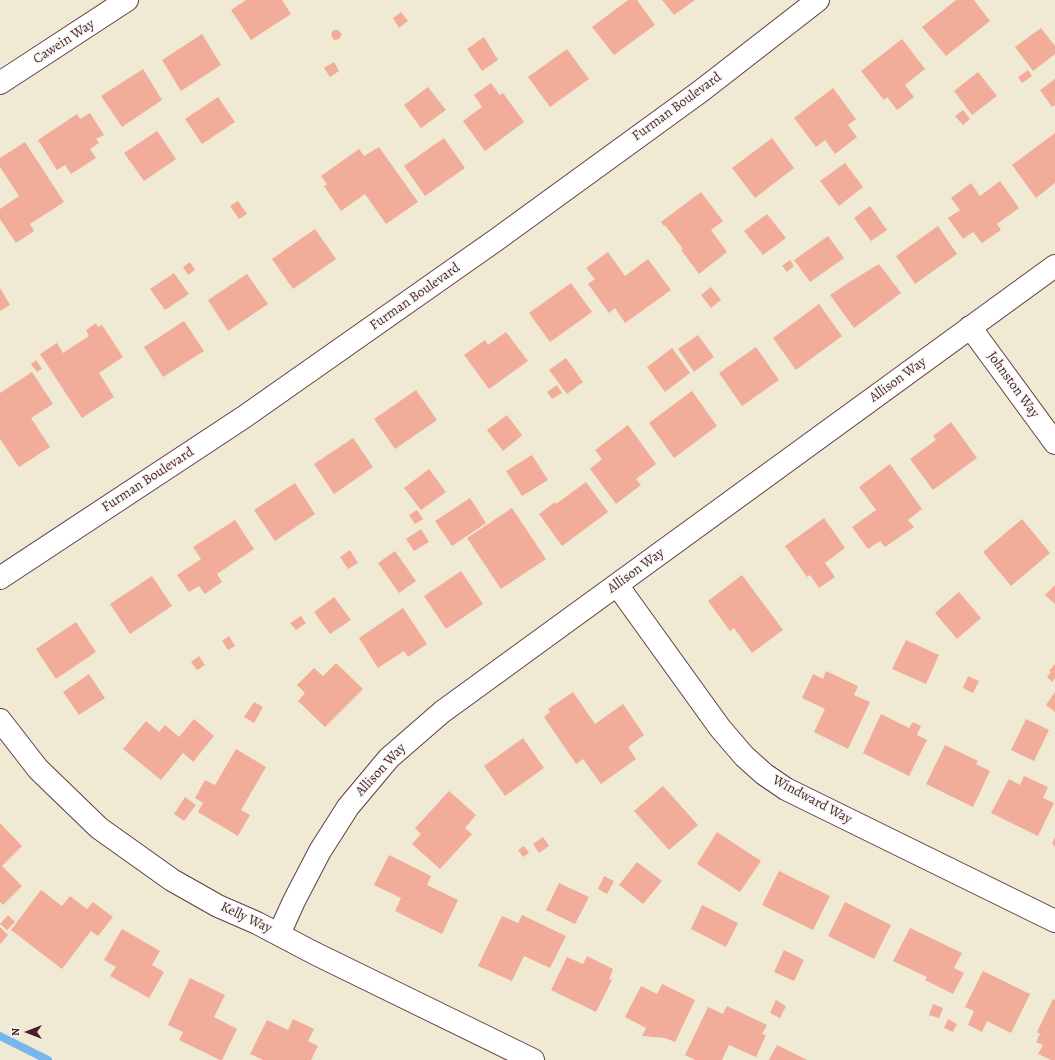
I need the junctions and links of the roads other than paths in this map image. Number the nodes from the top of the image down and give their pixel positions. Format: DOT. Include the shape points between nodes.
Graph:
graph roads {
  1 [pos="127,0"];
  2 [pos="818,0"];
  3 [pos="0,83"];
  4 [pos="1055,266"];
  5 [pos="970,328"];
  6 [pos="1055,444"];
  7 [pos="0,578"];
  8 [pos="617,585"];
  9 [pos="0,720"];
  10 [pos="1055,921"];
  11 [pos="279,934"];
  12 [pos="533,1060"];
  1 -- 3 [label="street, Cawein Way"];
  2 -- 7 [label="street, Furman Boulevard" via="701,91 496,240 244,417"];
  4 -- 5 [label="street, Allison Way"];
  5 -- 6 [label="street, Johnston Way"];
  5 -- 8 [label="street, Allison Way"];
  8 -- 10 [label="street, Windward Way" via="720,728 744,756 764,774 786,789"];
  8 -- 11 [label="street, Allison Way" via="442,712 389,758 348,807 320,851"];
  9 -- 11 [label="street, Kelly Way" via="38,769 99,828 172,880 218,906"];
  11 -- 12 [label="street, Kelly Way"];
}
